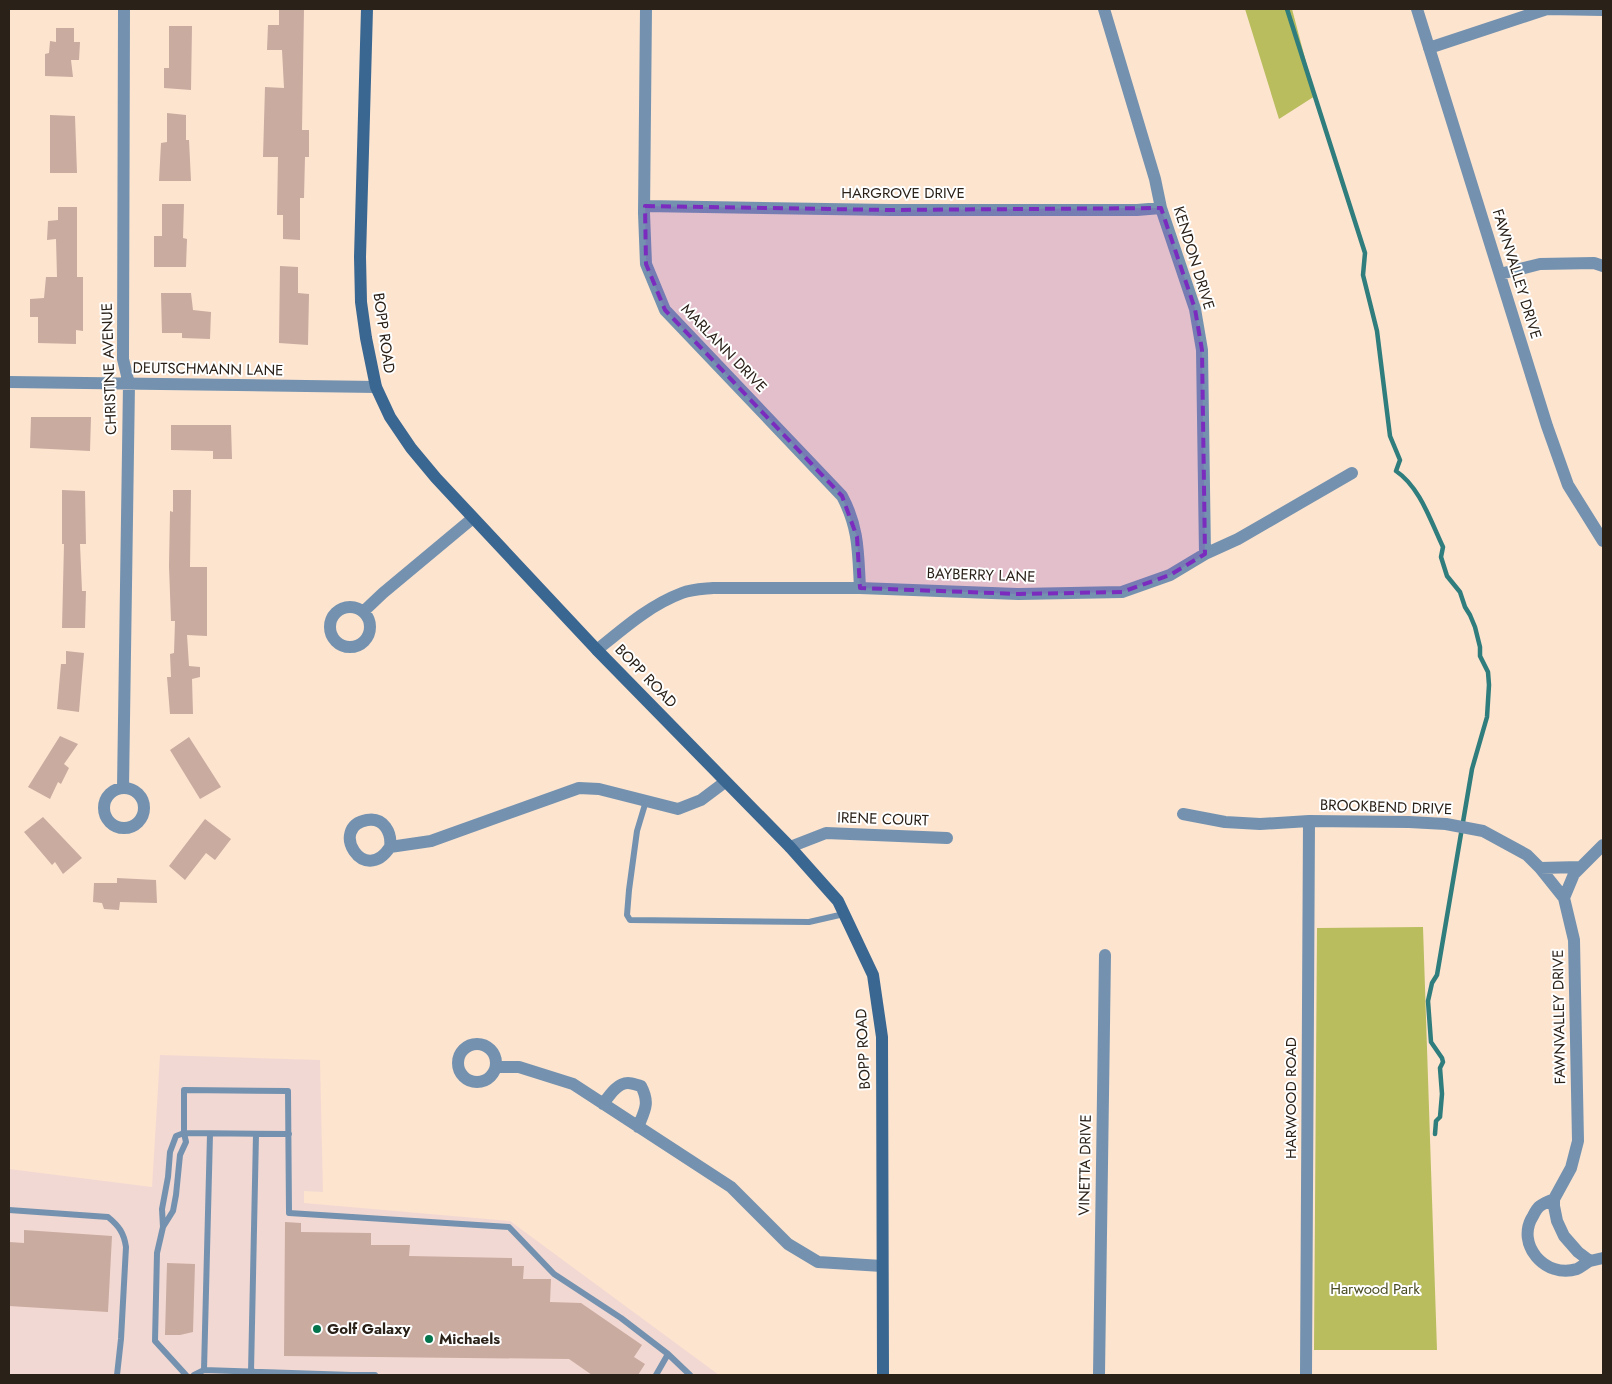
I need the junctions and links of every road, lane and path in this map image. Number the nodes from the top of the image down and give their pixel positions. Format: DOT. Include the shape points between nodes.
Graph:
graph roads {
  1 [pos="124,9"];
  2 [pos="367,9"];
  3 [pos="646,9"];
  4 [pos="1104,9"];
  5 [pos="1417,9"];
  6 [pos="1603,10"];
  7 [pos="1429,48"];
  8 [pos="645,206"];
  9 [pos="1161,208"];
  10 [pos="1603,266"];
  11 [pos="1500,274"];
  12 [pos="9,382"];
  13 [pos="129,384"];
  14 [pos="376,387"];
  15 [pos="1352,473"];
  16 [pos="473,518"];
  17 [pos="1603,541"];
  18 [pos="1206,554"];
  19 [pos="860,588"];
  20 [pos="364,611"];
  21 [pos="597,650"];
  22 [pos="725,782"];
  23 [pos="123,788"];
  24 [pos="646,801"];
  25 [pos="1183,814"];
  26 [pos="1309,821"];
  27 [pos="947,838"];
  28 [pos="1603,845"];
  29 [pos="390,847"];
  30 [pos="790,847"];
  31 [pos="1580,867"];
  32 [pos="1540,868"];
  33 [pos="1564,898"];
  34 [pos="844,914"];
  35 [pos="1105,955"];
  36 [pos="496,1067"];
  37 [pos="603,1104"];
  38 [pos="638,1127"];
  39 [pos="184,1133"];
  40 [pos="210,1134"];
  41 [pos="256,1134"];
  42 [pos="288,1134"];
  43 [pos="1554,1199"];
  44 [pos="9,1210"];
  45 [pos="163,1227"];
  46 [pos="1597,1260"];
  47 [pos="882,1266"];
  48 [pos="668,1354"];
  49 [pos="204,1370"];
  50 [pos="251,1372"];
  51 [pos="305,1374"];
  52 [pos="117,1375"];
  53 [pos="186,1375"];
  54 [pos="194,1375"];
  55 [pos="352,1375"];
  56 [pos="375,1375"];
  57 [pos="656,1375"];
  58 [pos="690,1375"];
  59 [pos="882,1375"];
  60 [pos="1099,1375"];
  61 [pos="1306,1375"];
  1 -- 13 [label="street, CHRISTINE AVENUE" via="122,359"];
  2 -- 14 [label="street, BOPP ROAD" via="361,284 366,338"];
  3 -- 8 [label="street, MARLANN DRIVE"];
  4 -- 9 [label="street, KENDON DRIVE"];
  5 -- 7 [label="street, FAWNVALLEY DRIVE"];
  6 -- 7 [label="street" via="1546,9"];
  7 -- 11 [label="street, FAWNVALLEY DRIVE"];
  8 -- 9 [label="street, HARGROVE DRIVE" via="890,210"];
  8 -- 19 [label="street, MARLANN DRIVE" via="646,264 665,310 842,496 857,538"];
  9 -- 18 [label="street, KENDON DRIVE" via="1195,309 1202,350"];
  10 -- 11 [label="street" via="1594,263 1540,264"];
  11 -- 17 [label="street, FAWNVALLEY DRIVE" via="1568,484"];
  12 -- 13 [label="street, DEUTSCHMANN LANE"];
  13 -- 14 [label="street, DEUTSCHMANN LANE"];
  13 -- 23 [label="street, CHRISTINE AVENUE"];
  14 -- 16 [label="street, BOPP ROAD" via="410,448"];
  15 -- 18 [label="street, BAYBERRY LANE"];
  16 -- 20 [label="street"];
  16 -- 21 [label="street, BOPP ROAD"];
  18 -- 19 [label="street, BAYBERRY LANE" via="1170,575 1122,592 1019,594"];
  19 -- 21 [label="street, BAYBERRY LANE" via="713,588 683,592 654,607"];
  21 -- 22 [label="street, BOPP ROAD"];
  22 -- 24 [label="street" via="701,800 678,809"];
  22 -- 30 [label="street, BOPP ROAD"];
  24 -- 29 [label="street" via="598,789 579,788 431,842"];
  24 -- 34 [label="lane" via="637,831 627,914 630,920 809,922"];
  25 -- 26 [label="street, BROOKBEND DRIVE" via="1225,822 1260,824"];
  26 -- 32 [label="street, BROOKBEND DRIVE" via="1409,822 1476,829 1510,844"];
  26 -- 61 [label="street, HARWOOD ROAD"];
  27 -- 30 [label="street, IRENE COURT" via="826,833"];
  28 -- 31 [label="street"];
  30 -- 34 [label="street, BOPP ROAD" via="838,901"];
  31 -- 32 [label="street"];
  31 -- 33 [label="street"];
  32 -- 33 [label="street, BROOKBEND DRIVE"];
  33 -- 43 [label="street, FAWNVALLEY DRIVE" via="1574,940 1578,1140 1571,1168"];
  34 -- 47 [label="street, BOPP ROAD" via="873,975 882,1037"];
  35 -- 60 [label="street, VINETTA DRIVE"];
  36 -- 37 [label="street" via="518,1067 573,1084"];
  37 -- 38 [label="street"];
  37 -- 38 [label="street" via="619,1086 629,1083 641,1086 646,1096 646,1108"];
  38 -- 47 [label="street" via="731,1187 788,1244 818,1262"];
  39 -- 40 [label="lane"];
  39 -- 42 [label="lane" via="184,1090 288,1091"];
  39 -- 45 [label="lane" via="186,1142 180,1155 173,1211"];
  39 -- 45 [label="lane" via="176,1136 170,1152 162,1210"];
  40 -- 41 [label="lane"];
  40 -- 49 [label="lane"];
  41 -- 42 [label="lane"];
  41 -- 50 [label="lane"];
  42 -- 48 [label="lane" via="289,1212 509,1227 554,1274"];
  43 -- 46 [label="street, FAWNVALLEY DRIVE" via="1557,1221 1564,1236 1578,1252"];
  43 -- 46 [label="street, FAWNVALLEY DRIVE" via="1539,1207 1530,1221 1527,1234 1532,1251 1542,1264 1558,1270 1577,1269"];
  44 -- 52 [label="lane" via="108,1218 118,1225 126,1247"];
  45 -- 53 [label="lane" via="157,1253 155,1341"];
  47 -- 59 [label="street, BOPP ROAD"];
  48 -- 57 [label="lane"];
  48 -- 58 [label="lane"];
  49 -- 50 [label="lane"];
  49 -- 54 [label="lane"];
  50 -- 51 [label="lane"];
  51 -- 55 [label="lane"];
  55 -- 56 [label="lane"];
}
